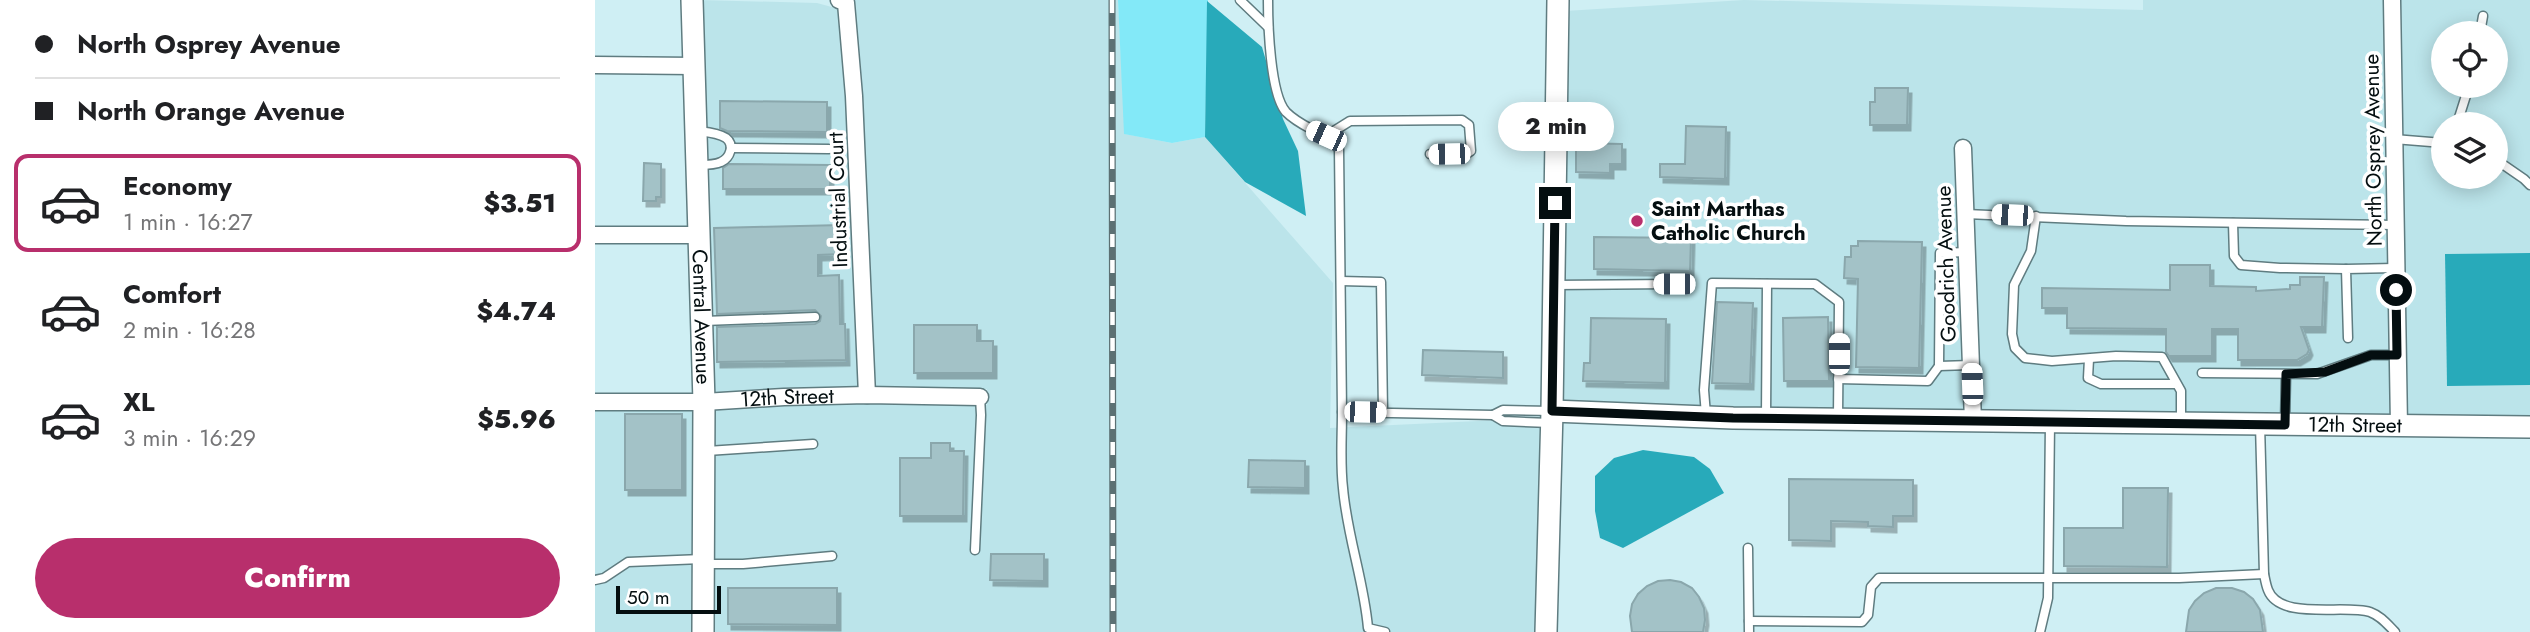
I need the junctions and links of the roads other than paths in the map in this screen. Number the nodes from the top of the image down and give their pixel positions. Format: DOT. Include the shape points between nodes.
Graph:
graph roads {
  1 [pos="691,0"];
  2 [pos="1240,0"];
  3 [pos="1268,0"];
  4 [pos="1558,0"];
  5 [pos="2392,0"];
  6 [pos="842,1"];
  7 [pos="2483,16"];
  8 [pos="2482,21"];
  9 [pos="1268,27"];
  10 [pos="595,65"];
  11 [pos="694,66"];
  12 [pos="695,131"];
  13 [pos="1326,136"];
  14 [pos="2394,139"];
  15 [pos="2431,141"];
  16 [pos="731,148"];
  17 [pos="1963,148"];
  18 [pos="829,149"];
  19 [pos="1430,154"];
  20 [pos="697,165"];
  21 [pos="2508,168"];
  22 [pos="2530,185"];
  23 [pos="1966,214"];
  24 [pos="2036,216"];
  25 [pos="2233,223"];
  26 [pos="2395,225"];
  27 [pos="595,235"];
  28 [pos="699,235"];
  29 [pos="1967,252"];
  30 [pos="2395,268"];
  31 [pos="2346,269"];
  32 [pos="1341,281"];
  33 [pos="1674,284"];
  34 [pos="1767,284"];
  35 [pos="1554,285"];
  36 [pos="815,317"];
  37 [pos="701,321"];
  38 [pos="2348,338"];
  39 [pos="2397,355"];
  40 [pos="2089,359"];
  41 [pos="1971,365"];
  42 [pos="1939,366"];
  43 [pos="2202,373"];
  44 [pos="2286,374"];
  45 [pos="1838,379"];
  46 [pos="2176,384"];
  47 [pos="867,395"];
  48 [pos="980,397"];
  49 [pos="595,402"];
  50 [pos="704,402"];
  51 [pos="1342,412"];
  52 [pos="1383,412"];
  53 [pos="1552,417"];
  54 [pos="1706,418"];
  55 [pos="1766,419"];
  56 [pos="1838,420"];
  57 [pos="1973,421"];
  58 [pos="2050,422"];
  59 [pos="2181,424"];
  60 [pos="2260,424"];
  61 [pos="2285,425"];
  62 [pos="2399,426"];
  63 [pos="2530,427"];
  64 [pos="813,444"];
  65 [pos="704,451"];
  66 [pos="1748,548"];
  67 [pos="975,550"];
  68 [pos="832,556"];
  69 [pos="703,562"];
  70 [pos="2264,574"];
  71 [pos="2048,578"];
  72 [pos="595,580"];
  73 [pos="1749,621"];
  74 [pos="703,632"];
  75 [pos="1385,632"];
  76 [pos="1546,632"];
  77 [pos="1749,632"];
  78 [pos="2040,632"];
  79 [pos="2395,632"];
  1 -- 11 [label="street, Central Avenue"];
  2 -- 9 [label="lane"];
  3 -- 9 [label="lane"];
  4 -- 35 [label="street"];
  5 -- 14 [label="street, North Osprey Avenue"];
  6 -- 47 [label="street, Industrial Court" via="855,108"];
  7 -- 8 [label="lane"];
  9 -- 13 [label="lane" via="1284,110"];
  10 -- 11 [label="street"];
  11 -- 12 [label="street, Central Avenue"];
  12 -- 16 [label="lane" via="725,138"];
  12 -- 20 [label="street, Central Avenue"];
  13 -- 19 [label="lane" via="1350,121 1462,120 1469,125 1471,151"];
  13 -- 32 [label="lane" via="1339,149"];
  14 -- 15 [label="lane"];
  14 -- 26 [label="street, North Osprey Avenue"];
  16 -- 18 [label="lane"];
  16 -- 20 [label="lane" via="720,163"];
  17 -- 23 [label="street, Goodrich Avenue"];
  20 -- 28 [label="street, Central Avenue"];
  21 -- 22 [label="lane"];
  23 -- 24 [label="lane"];
  23 -- 29 [label="street, Goodrich Avenue"];
  24 -- 25 [label="lane"];
  24 -- 40 [label="lane" via="2031,251 2014,285 2015,348 2025,358"];
  25 -- 26 [label="lane"];
  25 -- 31 [label="lane" via="2234,256 2241,265"];
  26 -- 30 [label="street, North Osprey Avenue"];
  27 -- 28 [label="street"];
  28 -- 37 [label="street, Central Avenue"];
  29 -- 41 [label="street, Goodrich Avenue"];
  29 -- 42 [label="lane" via="1940,253"];
  30 -- 31 [label="lane"];
  30 -- 39 [label="street, North Osprey Avenue"];
  31 -- 38 [label="lane"];
  32 -- 51 [label="lane"];
  32 -- 52 [label="lane" via="1381,282"];
  33 -- 35 [label="lane"];
  34 -- 45 [label="lane" via="1815,284 1839,302"];
  34 -- 54 [label="lane" via="1712,283"];
  34 -- 55 [label="lane"];
  35 -- 53 [label="street"];
  36 -- 37 [label="lane"];
  37 -- 50 [label="street, Central Avenue"];
  39 -- 44 [label="lane" via="2371,355 2325,372"];
  39 -- 62 [label="street, North Osprey Avenue"];
  40 -- 46 [label="lane" via="2162,357"];
  40 -- 46 [label="lane" via="2088,378 2101,384"];
  41 -- 42 [label="lane"];
  41 -- 57 [label="street, Goodrich Avenue"];
  42 -- 45 [label="lane" via="1928,380"];
  43 -- 44 [label="lane"];
  44 -- 61 [label="lane"];
  45 -- 56 [label="lane"];
  46 -- 59 [label="lane" via="2181,391"];
  47 -- 48 [label="street, 12th Street"];
  47 -- 50 [label="street, 12th Street"];
  48 -- 67 [label="lane"];
  49 -- 50 [label="street, 12th Street"];
  50 -- 65 [label="street, Central Avenue"];
  51 -- 52 [label="lane"];
  51 -- 75 [label="lane" via="1343,488 1368,628"];
  52 -- 53 [label="lane" via="1493,415 1503,410"];
  53 -- 54 [label="street, 12th Street"];
  53 -- 76 [label="street"];
  54 -- 55 [label="street, 12th Street"];
  55 -- 56 [label="street, 12th Street"];
  56 -- 57 [label="street, 12th Street"];
  57 -- 58 [label="street, 12th Street"];
  58 -- 59 [label="street, 12th Street"];
  58 -- 71 [label="lane"];
  59 -- 60 [label="street, 12th Street"];
  60 -- 61 [label="street, 12th Street"];
  60 -- 70 [label="lane"];
  61 -- 62 [label="street, 12th Street"];
  62 -- 63 [label="street, 12th Street"];
  64 -- 65 [label="lane"];
  65 -- 69 [label="street, Central Avenue"];
  66 -- 73 [label="lane"];
  68 -- 69 [label="lane" via="743,564"];
  69 -- 72 [label="lane" via="628,562"];
  69 -- 74 [label="street, Central Avenue"];
  70 -- 71 [label="lane"];
  70 -- 79 [label="lane" via="2268,592 2279,603 2296,609 2366,611"];
  71 -- 73 [label="lane" via="1879,578 1871,587 1868,615 1862,622"];
  71 -- 78 [label="lane"];
  73 -- 77 [label="lane"];
}
